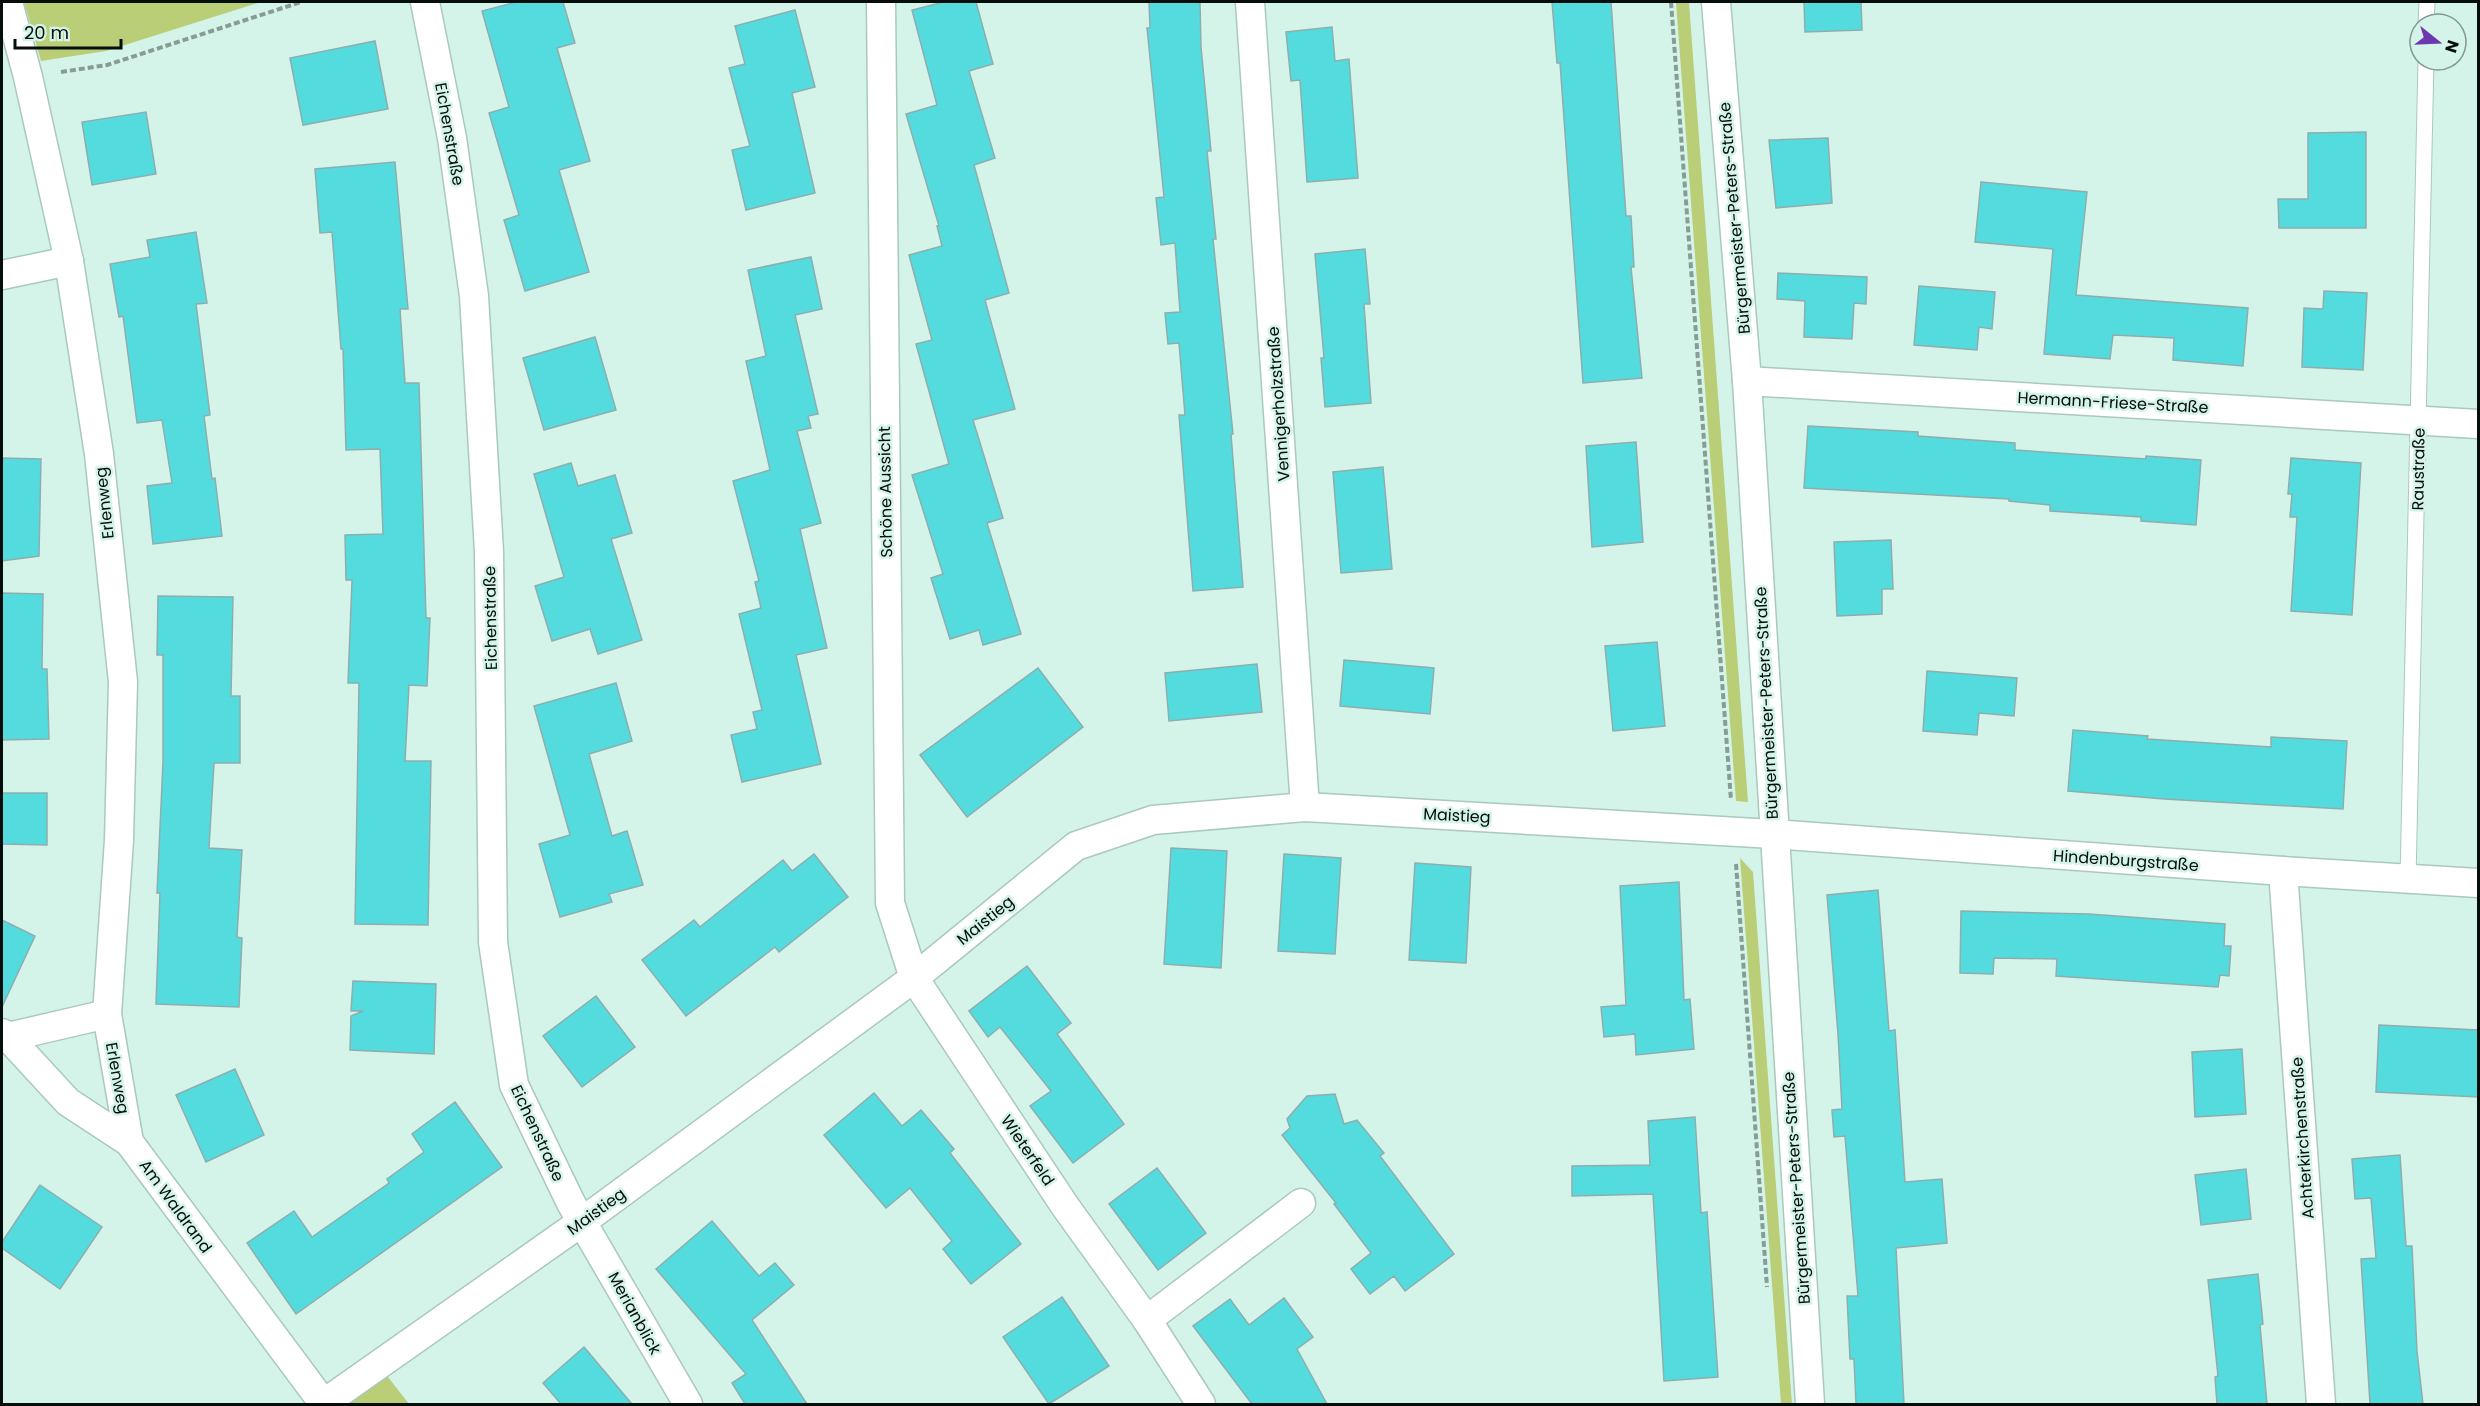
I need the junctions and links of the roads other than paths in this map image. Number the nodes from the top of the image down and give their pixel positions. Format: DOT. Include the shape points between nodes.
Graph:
graph roads {
  1 [pos="8,2"];
  2 [pos="425,2"];
  3 [pos="881,2"];
  4 [pos="1250,2"];
  5 [pos="1716,2"];
  6 [pos="2426,72"];
  7 [pos="69,261"];
  8 [pos="2,275"];
  9 [pos="1747,381"];
  10 [pos="2419,420"];
  11 [pos="2478,424"];
  12 [pos="1305,807"];
  13 [pos="1773,834"];
  14 [pos="2283,871"];
  15 [pos="2408,879"];
  16 [pos="2478,883"];
  17 [pos="914,978"];
  18 [pos="106,1014"];
  19 [pos="5,1035"];
  20 [pos="129,1142"];
  21 [pos="1301,1203"];
  22 [pos="583,1221"];
  23 [pos="1147,1320"];
  24 [pos="323,1404"];
  25 [pos="688,1404"];
  26 [pos="1201,1404"];
  27 [pos="1810,1404"];
  28 [pos="2321,1404"];
  1 -- 7 [label="street, Erlenweg"];
  2 -- 22 [label="street, Eichenstraße" via="452,138 474,296 489,552 493,942 514,1085"];
  3 -- 17 [label="street, Schöne Aussicht" via="890,903"];
  4 -- 12 [label="street, Vennigerholzstraße"];
  5 -- 9 [label="street, Bürgermeister-Peters-Straße"];
  6 -- 10 [label="lane, Raustraße"];
  7 -- 8 [label="street"];
  7 -- 18 [label="street, Erlenweg" via="99,454 123,682 119,840"];
  9 -- 10 [label="street, Hermann-Friese-Straße"];
  9 -- 13 [label="street, Bürgermeister-Peters-Straße"];
  10 -- 11 [label="street, Hermann-Friese-Straße"];
  10 -- 15 [label="lane, Raustraße"];
  12 -- 13 [label="street, Maistieg"];
  12 -- 17 [label="street, Maistieg" via="1154,820 1076,846"];
  13 -- 14 [label="street, Hindenburgstraße"];
  13 -- 27 [label="street, Bürgermeister-Peters-Straße"];
  14 -- 15 [label="street, Hindenburgstraße"];
  14 -- 28 [label="street, Achterkirchenstraße"];
  15 -- 16 [label="street, Hindenburgstraße"];
  17 -- 22 [label="street, Maistieg"];
  17 -- 23 [label="street, Wieterfeld" via="1065,1206"];
  18 -- 19 [label="street"];
  18 -- 20 [label="street, Erlenweg"];
  19 -- 20 [label="street, Am Waldrand" via="68,1102"];
  20 -- 24 [label="street, Am Waldrand"];
  21 -- 23 [label="street"];
  22 -- 24 [label="street, Maistieg"];
  22 -- 25 [label="street, Merianblick"];
  23 -- 26 [label="street, Wieterfeld"];
}
